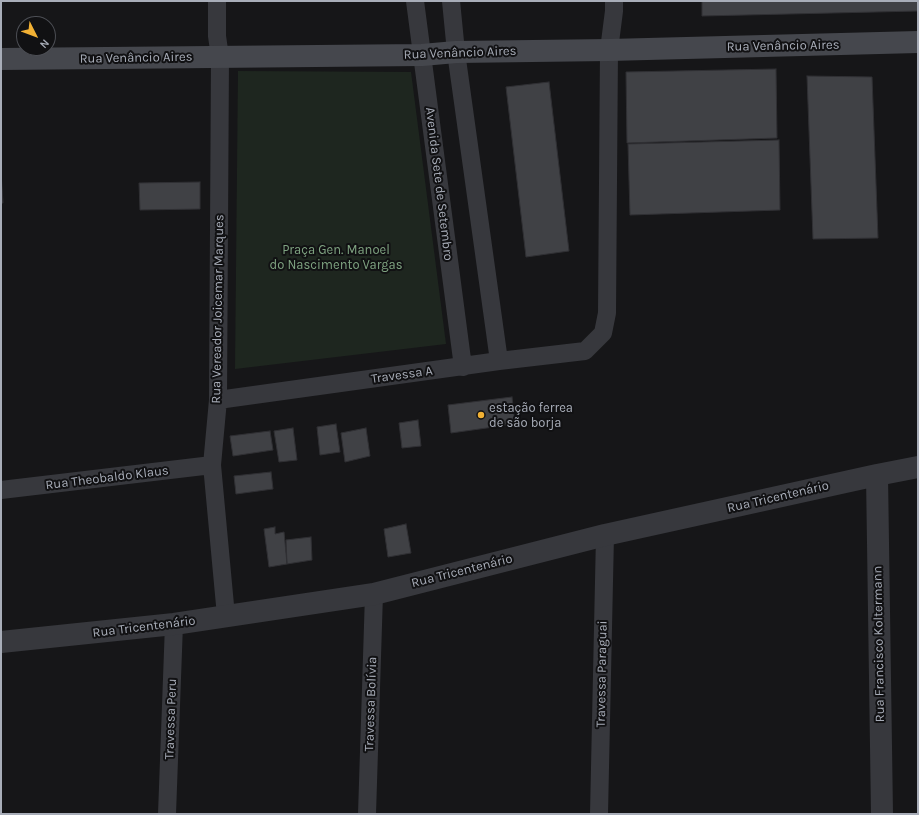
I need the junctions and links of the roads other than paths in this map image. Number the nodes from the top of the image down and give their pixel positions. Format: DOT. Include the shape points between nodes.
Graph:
graph roads {
  1 [pos="217,1"];
  2 [pos="415,1"];
  3 [pos="451,1"];
  4 [pos="614,1"];
  5 [pos="918,42"];
  6 [pos="608,50"];
  7 [pos="456,52"];
  8 [pos="422,55"];
  9 [pos="220,57"];
  10 [pos="1,59"];
  11 [pos="499,361"];
  12 [pos="462,366"];
  13 [pos="218,400"];
  14 [pos="212,465"];
  15 [pos="918,467"];
  16 [pos="877,475"];
  17 [pos="1,490"];
  18 [pos="605,535"];
  19 [pos="374,594"];
  20 [pos="226,616"];
  21 [pos="174,624"];
  22 [pos="1,642"];
  23 [pos="167,814"];
  24 [pos="367,814"];
  25 [pos="599,814"];
  26 [pos="882,814"];
  1 -- 9 [label="street, Rua Vereador Joicemar Marques"];
  2 -- 8 [label="street, Avenida Sete de Setembro"];
  3 -- 7 [label="street"];
  4 -- 6 [label="street"];
  5 -- 6 [label="main road, Rua Venâncio Aires"];
  6 -- 7 [label="main road, Rua Venâncio Aires"];
  6 -- 11 [label="street, Travessa A" via="607,313 603,333 585,351"];
  7 -- 8 [label="main road, Rua Venâncio Aires"];
  7 -- 11 [label="street"];
  8 -- 9 [label="main road, Rua Venâncio Aires"];
  8 -- 12 [label="street, Avenida Sete de Setembro"];
  9 -- 10 [label="main road, Rua Venâncio Aires"];
  9 -- 13 [label="street, Rua Vereador Joicemar Marques"];
  11 -- 12 [label="street, Travessa A"];
  12 -- 13 [label="street, Travessa A"];
  13 -- 14 [label="street, Rua Vereador Joicemar Marques"];
  14 -- 17 [label="street, Rua Theobaldo Klaus"];
  14 -- 20 [label="street, Rua Vereador Joicemar Marques"];
  15 -- 16 [label="street, Rua Tricentenário"];
  16 -- 18 [label="street, Rua Tricentenário"];
  16 -- 26 [label="street, Rua Francisco Koltermann"];
  18 -- 19 [label="street, Rua Tricentenário"];
  18 -- 25 [label="street, Travessa Paraguai"];
  19 -- 20 [label="street, Rua Tricentenário"];
  19 -- 24 [label="street, Travessa Bolívia"];
  20 -- 21 [label="street, Rua Tricentenário"];
  21 -- 22 [label="street, Rua Tricentenário"];
  21 -- 23 [label="street, Travessa Peru"];
}
